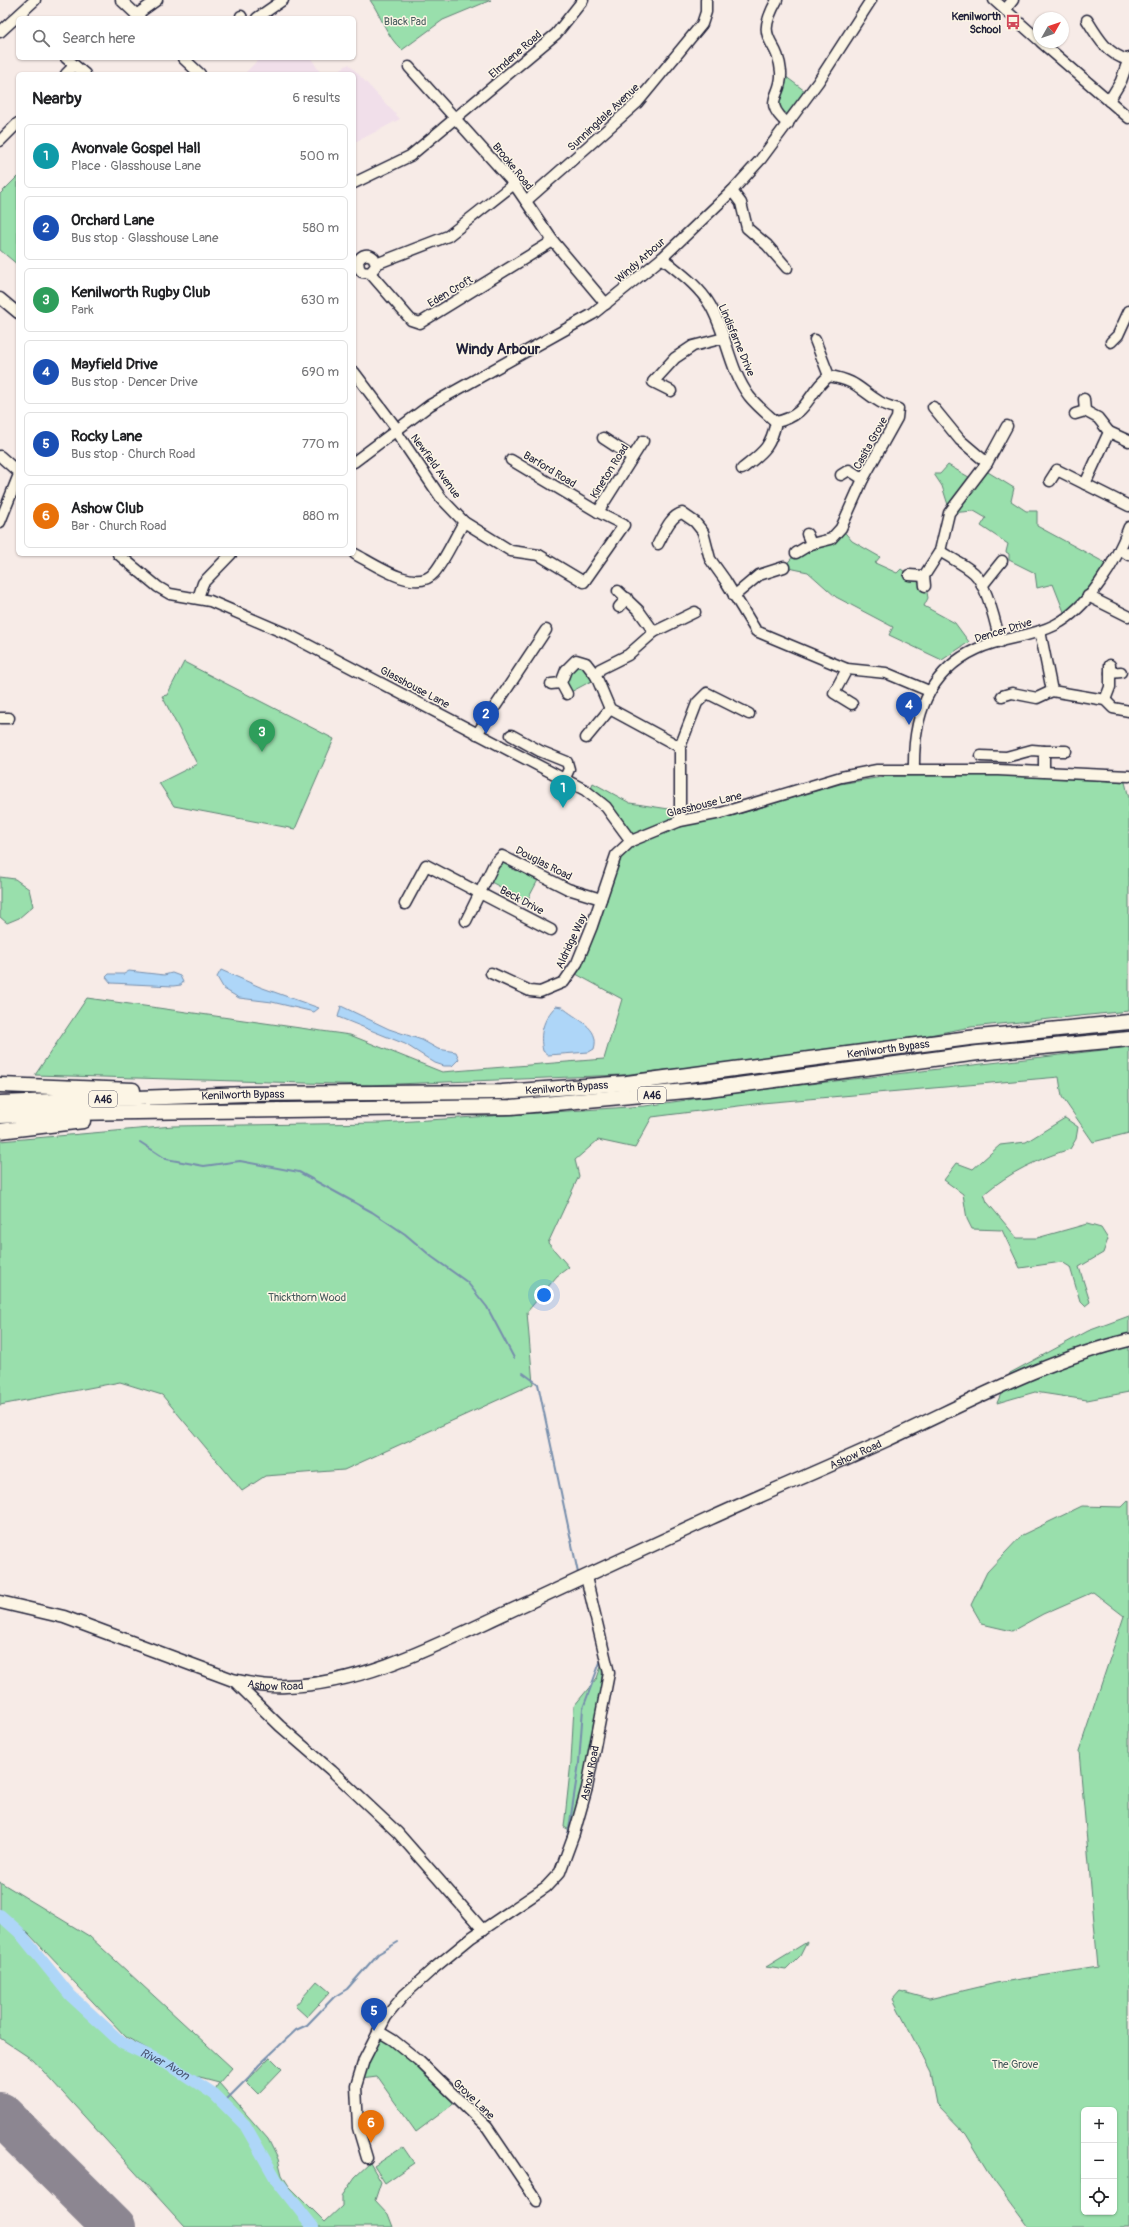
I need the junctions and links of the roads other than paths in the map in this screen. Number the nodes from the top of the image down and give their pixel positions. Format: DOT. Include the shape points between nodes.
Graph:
graph roads {
  1 [pos="35,0"];
  2 [pos="121,0"];
  3 [pos="158,0"];
  4 [pos="283,0"];
  5 [pos="583,0"];
  6 [pos="706,0"];
  7 [pos="777,0"];
  8 [pos="871,0"];
  9 [pos="994,0"];
  10 [pos="1013,0"];
  11 [pos="1005,10"];
  12 [pos="20,16"];
  13 [pos="138,16"];
  14 [pos="260,16"];
  15 [pos="16,19"];
  16 [pos="1087,20"];
  17 [pos="0,32"];
  18 [pos="1033,35"];
  19 [pos="1048,48"];
  20 [pos="1128,59"];
  21 [pos="68,60"];
  22 [pos="185,60"];
  23 [pos="74,66"];
  24 [pos="409,67"];
  25 [pos="68,72"];
  26 [pos="82,72"];
  27 [pos="198,72"];
  28 [pos="1109,101"];
  29 [pos="1129,118"];
  30 [pos="456,119"];
  31 [pos="788,124"];
  32 [pos="16,125"];
  33 [pos="0,141"];
  34 [pos="356,182"];
  35 [pos="514,184"];
  36 [pos="732,191"];
  37 [pos="526,201"];
  38 [pos="554,241"];
  39 [pos="662,258"];
  40 [pos="376,264"];
  41 [pos="787,268"];
  42 [pos="370,273"];
  43 [pos="0,298"];
  44 [pos="606,304"];
  45 [pos="16,311"];
  46 [pos="1129,311"];
  47 [pos="724,338"];
  48 [pos="815,340"];
  49 [pos="1111,342"];
  50 [pos="356,375"];
  51 [pos="830,376"];
  52 [pos="671,391"];
  53 [pos="1084,399"];
  54 [pos="933,407"];
  55 [pos="776,422"];
  56 [pos="1008,426"];
  57 [pos="396,429"];
  58 [pos="1109,432"];
  59 [pos="603,438"];
  60 [pos="642,441"];
  61 [pos="1129,441"];
  62 [pos="0,456"];
  63 [pos="632,457"];
  64 [pos="1060,459"];
  65 [pos="356,460"];
  66 [pos="511,460"];
  67 [pos="987,463"];
  68 [pos="742,469"];
  69 [pos="845,469"];
  70 [pos="16,470"];
  71 [pos="1057,470"];
  72 [pos="863,479"];
  73 [pos="1050,481"];
  74 [pos="16,482"];
  75 [pos="1085,484"];
  76 [pos="1129,506"];
  77 [pos="598,512"];
  78 [pos="0,522"];
  79 [pos="464,522"];
  80 [pos="1129,527"];
  81 [pos="807,534"];
  82 [pos="658,544"];
  83 [pos="811,544"];
  84 [pos="1120,549"];
  85 [pos="940,551"];
  86 [pos="796,553"];
  87 [pos="356,555"];
  88 [pos="1129,555"];
  89 [pos="120,556"];
  90 [pos="229,556"];
  91 [pos="1002,561"];
  92 [pos="784,567"];
  93 [pos="909,575"];
  94 [pos="584,582"];
  95 [pos="982,586"];
  96 [pos="618,591"];
  97 [pos="734,596"];
  98 [pos="1088,596"];
  99 [pos="198,598"];
  100 [pos="627,598"];
  101 [pos="619,607"];
  102 [pos="695,612"];
  103 [pos="1128,616"];
  104 [pos="546,630"];
  105 [pos="1040,631"];
  106 [pos="654,632"];
  107 [pos="1000,642"];
  108 [pos="847,669"];
  109 [pos="1121,672"];
  110 [pos="596,676"];
  111 [pos="929,691"];
  112 [pos="1052,691"];
  113 [pos="567,694"];
  114 [pos="1002,696"];
  115 [pos="1105,700"];
  116 [pos="852,704"];
  117 [pos="610,709"];
  118 [pos="1129,711"];
  119 [pos="749,714"];
  120 [pos="478,734"];
  121 [pos="511,735"];
  122 [pos="586,738"];
  123 [pos="680,747"];
  124 [pos="1044,751"];
  125 [pos="1066,751"];
  126 [pos="981,756"];
  127 [pos="914,769"];
  128 [pos="1044,771"];
  129 [pos="1129,776"];
  130 [pos="564,780"];
  131 [pos="680,821"];
  132 [pos="631,841"];
  133 [pos="481,892"];
  134 [pos="601,899"];
  135 [pos="405,904"];
  136 [pos="466,921"];
  137 [pos="551,930"];
  138 [pos="491,973"];
  139 [pos="1129,1022"];
  140 [pos="1129,1039"];
  141 [pos="0,1085"];
  142 [pos="206,1096"];
  143 [pos="0,1103"];
  144 [pos="172,1112"];
  145 [pos="0,1116"];
  146 [pos="0,1131"];
  147 [pos="1129,1340"];
  148 [pos="586,1577"];
  149 [pos="0,1602"];
  150 [pos="233,1680"];
  151 [pos="483,1930"];
  152 [pos="378,2031"];
  153 [pos="367,2158"];
  154 [pos="536,2201"];
  1 -- 12 [label="street"];
  2 -- 13 [label="street"];
  3 -- 13 [label="street"];
  4 -- 14 [label="street"];
  5 -- 30 [label="street, Elmdene Road" via="556,34"];
  6 -- 37 [label="street, Sunningdale Avenue" via="702,24 654,85 629,111"];
  7 -- 31 [label="street" via="767,21 766,30 781,74 774,104 777,113"];
  8 -- 31 [label="street, Windy Arbour"];
  9 -- 11 [label="street"];
  10 -- 11 [label="street"];
  11 -- 18 [label="street"];
  15 -- 17 [label="street"];
  16 -- 20 [label="street" via="1102,44 1118,57"];
  19 -- 28 [label="street"];
  20 -- 28 [label="street" via="1121,81"];
  21 -- 23 [label="street"];
  22 -- 27 [label="street"];
  23 -- 25 [label="street"];
  23 -- 26 [label="street"];
  24 -- 30 [label="street, Brooke Road"];
  28 -- 29 [label="street"];
  30 -- 34 [label="street, Elmdene Road" via="410,156"];
  30 -- 35 [label="street, Brooke Road"];
  31 -- 36 [label="street, Windy Arbour"];
  32 -- 33 [label="street"];
  35 -- 37 [label="street, Brooke Road"];
  35 -- 40 [label="street" via="448,236"];
  36 -- 39 [label="street, Windy Arbour"];
  36 -- 41 [label="street" via="741,203 747,228 767,245"];
  37 -- 38 [label="street, Brooke Road"];
  38 -- 42 [label="street, Eden Croft" via="420,322 411,320"];
  38 -- 44 [label="street, Brooke Road"];
  39 -- 44 [label="street, Windy Arbour"];
  39 -- 47 [label="street, Lindisfarne Drive" via="692,283 710,304"];
  40 -- 42 [label="street"];
  40 -- 42 [label="street, Eden Croft" via="371,256 365,255 360,258 359,268 362,272"];
  43 -- 45 [label="street"];
  44 -- 57 [label="street, Windy Arbour" via="550,339 438,400"];
  46 -- 49 [label="street" via="1118,335"];
  47 -- 52 [label="street" via="693,346 675,358 653,382"];
  47 -- 55 [label="street, Lindisfarne Drive" via="732,362 749,396"];
  48 -- 51 [label="street"];
  50 -- 57 [label="street, Newfield Avenue"];
  51 -- 55 [label="street" via="798,412 789,419"];
  51 -- 72 [label="street, Casita Grove" via="845,379 861,387 880,402 898,409 898,418"];
  53 -- 58 [label="street" via="1080,412 1098,418"];
  54 -- 67 [label="street" via="960,440"];
  55 -- 68 [label="street" via="772,440 764,452"];
  56 -- 67 [label="street"];
  57 -- 65 [label="street, Windy Arbour"];
  57 -- 79 [label="street, Newfield Avenue" via="441,498"];
  58 -- 61 [label="street"];
  58 -- 75 [label="street"];
  59 -- 63 [label="street"];
  60 -- 63 [label="street, Kineton Road"];
  62 -- 70 [label="street"];
  63 -- 77 [label="street, Kineton Road"];
  64 -- 71 [label="street"];
  66 -- 77 [label="street, Barford Road"];
  67 -- 85 [label="street" via="949,513"];
  69 -- 72 [label="street, Casita Grove"];
  71 -- 73 [label="street"];
  71 -- 75 [label="street"];
  72 -- 83 [label="street, Casita Grove" via="841,528 832,539"];
  74 -- 78 [label="street"];
  75 -- 76 [label="street"];
  77 -- 94 [label="street, Kineton Road" via="624,525"];
  79 -- 87 [label="street" via="434,574 422,581 406,580"];
  79 -- 94 [label="street, Newfield Avenue" via="511,551 539,555"];
  80 -- 84 [label="street, Dencer Drive"];
  81 -- 83 [label="street"];
  82 -- 97 [label="street" via="670,522 678,514 687,515 703,532 710,559"];
  83 -- 86 [label="street, Casita Grove"];
  84 -- 88 [label="street"];
  84 -- 98 [label="street, Dencer Drive" via="1111,566"];
  85 -- 93 [label="street" via="924,581"];
  85 -- 95 [label="street" via="974,573"];
  89 -- 99 [label="street, Glasshouse Lane" via="170,594"];
  90 -- 99 [label="street" via="203,583"];
  91 -- 95 [label="street"];
  92 -- 97 [label="street" via="759,575"];
  95 -- 107 [label="street"];
  96 -- 100 [label="street"];
  97 -- 108 [label="street" via="756,632"];
  98 -- 103 [label="street" via="1121,607"];
  98 -- 105 [label="street, Dencer Drive" via="1073,612"];
  99 -- 120 [label="street, Glasshouse Lane" via="289,635"];
  100 -- 101 [label="street"];
  100 -- 106 [label="street" via="640,611"];
  102 -- 106 [label="street"];
  104 -- 120 [label="street"];
  105 -- 107 [label="street, Dencer Drive"];
  105 -- 112 [label="street"];
  106 -- 110 [label="street" via="628,655 600,669"];
  107 -- 111 [label="street, Dencer Drive" via="977,649 952,664 944,670"];
  108 -- 111 [label="street" via="886,673"];
  108 -- 116 [label="street" via="834,693"];
  109 -- 115 [label="street" via="1110,669 1110,687"];
  110 -- 113 [label="street" via="586,663 576,660 556,683"];
  110 -- 117 [label="street"];
  111 -- 127 [label="street, Dencer Drive" via="913,743"];
  112 -- 114 [label="street" via="1037,698 1012,693"];
  112 -- 115 [label="street"];
  115 -- 118 [label="street" via="1113,708"];
  117 -- 122 [label="street"];
  117 -- 123 [label="street"];
  119 -- 123 [label="street" via="707,693 697,703"];
  120 -- 130 [label="street, Glasshouse Lane"];
  121 -- 130 [label="street" via="540,752 567,762 569,769"];
  123 -- 131 [label="street"];
  124 -- 125 [label="street"];
  124 -- 126 [label="street" via="1032,750 1006,757"];
  124 -- 128 [label="street"];
  127 -- 128 [label="street, Glasshouse Lane"];
  127 -- 131 [label="street, Glasshouse Lane" via="876,770 841,777 734,810"];
  128 -- 129 [label="street, Glasshouse Lane"];
  130 -- 132 [label="street, Glasshouse Lane" via="602,802"];
  131 -- 132 [label="street, Glasshouse Lane"];
  132 -- 134 [label="street, Aldridge Way" via="614,859"];
  133 -- 134 [label="street, Douglas Road" via="494,864 502,856 568,889"];
  133 -- 135 [label="street, Beck Drive" via="426,865"];
  133 -- 136 [label="street, Douglas Road"];
  133 -- 137 [label="street, Beck Drive"];
  134 -- 138 [label="street, Aldridge Way" via="580,954 571,974 564,982 540,992 530,991"];
  139 -- 142 [label="highway, Kenilworth Bypass / A46" via="970,1038 628,1083 502,1092"];
  140 -- 144 [label="highway, Kenilworth Bypass / A46" via="978,1053 708,1089 511,1107"];
  141 -- 142 [label="highway" via="117,1089"];
  142 -- 143 [label="highway, Kenilworth Bypass / A46"];
  144 -- 145 [label="highway, Kenilworth Bypass / A46"];
  144 -- 146 [label="highway"];
  147 -- 148 [label="main road, Ashow Road" via="1102,1347 1018,1380 709,1518"];
  148 -- 150 [label="main road, Ashow Road" via="407,1657 361,1674 316,1684 286,1686 258,1685"];
  148 -- 151 [label="street, Ashow Road" via="609,1673 587,1788 574,1834 558,1877"];
  149 -- 150 [label="main road, Ashow Road" via="64,1617"];
  150 -- 151 [label="street, Ashow Road" via="398,1833"];
  151 -- 152 [label="street, Ashow Road" via="408,1990"];
  152 -- 153 [label="street, Ashow Road" via="361,2066 356,2086 358,2128"];
  152 -- 154 [label="street, Grove Lane" via="418,2060 486,2127"];
}
